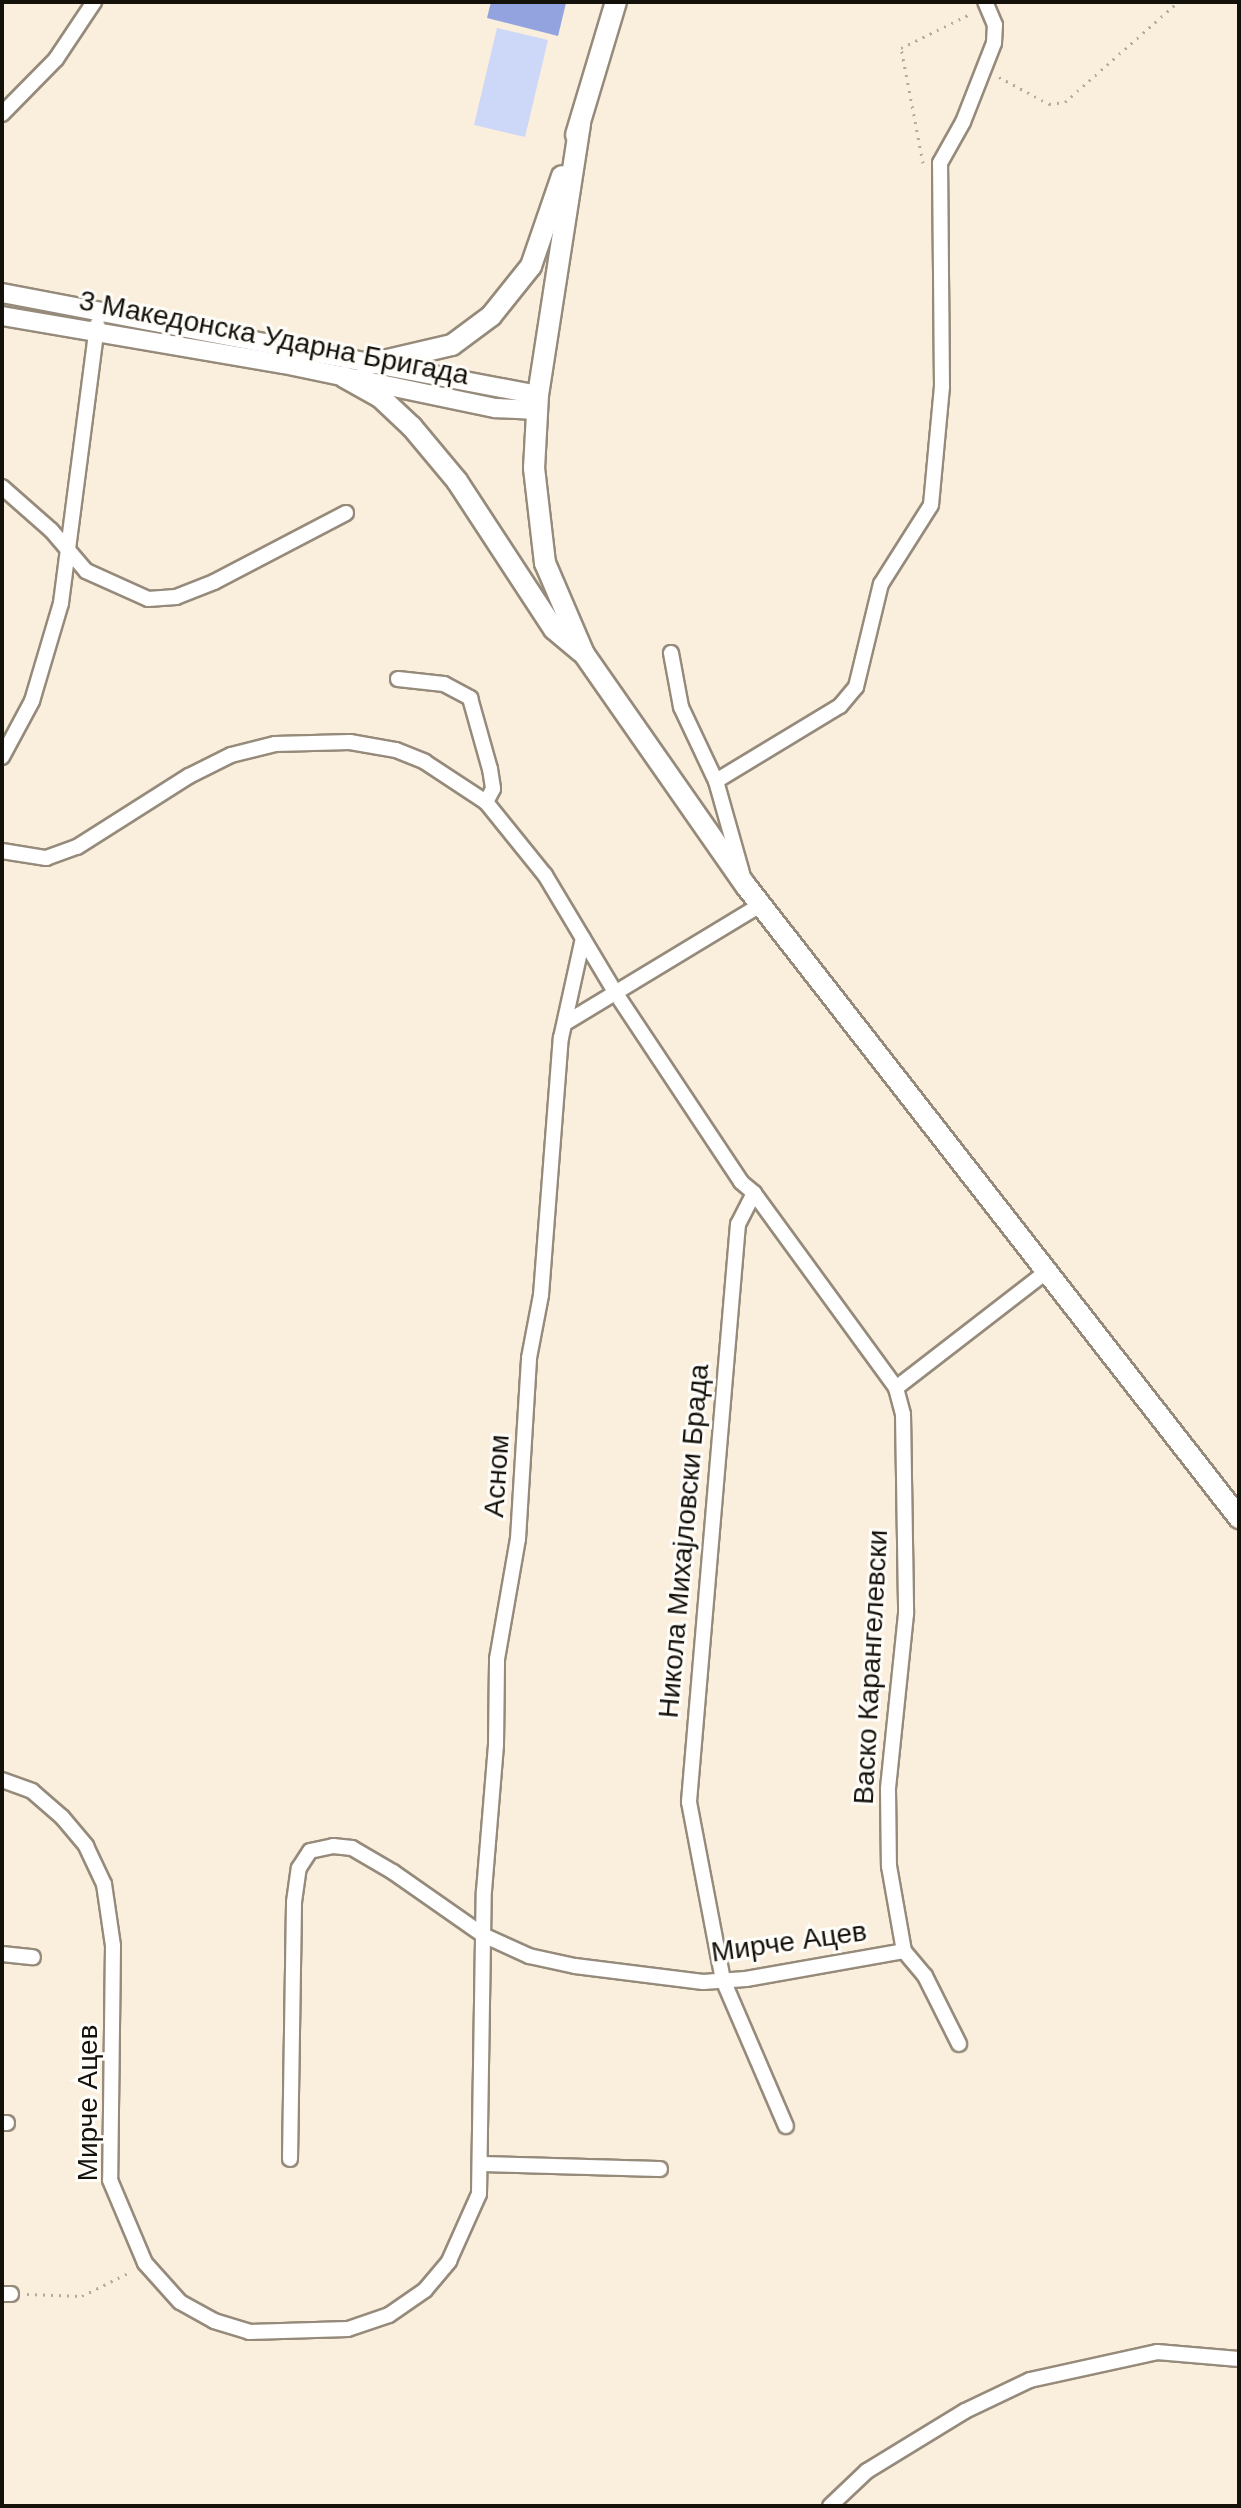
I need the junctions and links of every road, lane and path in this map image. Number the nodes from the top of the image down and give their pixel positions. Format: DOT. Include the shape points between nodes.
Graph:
graph roads {
  1 [pos="94,2"];
  2 [pos="1178,2"];
  3 [pos="986,4"];
  4 [pos="614,11"];
  5 [pos="985,69"];
  6 [pos="2,114"];
  7 [pos="580,124"];
  8 [pos="923,167"];
  9 [pos="2,293"];
  10 [pos="98,311"];
  11 [pos="2,316"];
  12 [pos="96,333"];
  13 [pos="366,365"];
  14 [pos="344,377"];
  15 [pos="538,403"];
  16 [pos="2,487"];
  17 [pos="346,513"];
  18 [pos="69,555"];
  19 [pos="671,653"];
  20 [pos="584,654"];
  21 [pos="398,679"];
  22 [pos="2,757"];
  23 [pos="716,781"];
  24 [pos="486,802"];
  25 [pos="2,851"];
  26 [pos="746,886"];
  27 [pos="760,905"];
  28 [pos="583,938"];
  29 [pos="615,992"];
  30 [pos="567,1022"];
  31 [pos="754,1193"];
  32 [pos="1046,1272"];
  33 [pos="896,1388"];
  34 [pos="1239,1518"];
  35 [pos="2,1780"];
  36 [pos="483,1935"];
  37 [pos="904,1951"];
  38 [pos="2,1954"];
  39 [pos="33,1957"];
  40 [pos="723,1980"];
  41 [pos="959,2044"];
  42 [pos="786,2126"];
  43 [pos="290,2159"];
  44 [pos="481,2164"];
  45 [pos="660,2169"];
  46 [pos="145,2263"];
  47 [pos="7,2294"];
  48 [pos="1239,2359"];
  49 [pos="830,2506"];
  1 -- 6 [label="street" via="56,59"];
  2 -- 5 [label="path" via="1065,102 1049,104"];
  3 -- 5 [label="street" via="995,25"];
  3 -- 8 [label="path" via="901,48"];
  4 -- 7 [label="main road"];
  5 -- 23 [label="street" via="940,163 942,387 931,505 881,584 856,687 840,706"];
  7 -- 13 [label="main road" via="531,266 512,293 475,331 452,345"];
  7 -- 15 [label="main road"];
  9 -- 10 [label="street"];
  10 -- 12 [label="street"];
  10 -- 13 [label="street" via="324,352"];
  11 -- 12 [label="street, 3 Македонска Ударна Бригада"];
  12 -- 14 [label="street, 3 Македонска Ударна Бригада"];
  12 -- 18 [label="street"];
  13 -- 15 [label="street"];
  14 -- 15 [label="street, 3 Македонска Ударна Бригада" via="481,406"];
  14 -- 20 [label="main road" via="380,397 412,427 457,481 554,629"];
  15 -- 20 [label="main road" via="535,484 545,563"];
  16 -- 18 [label="street" via="51,530"];
  17 -- 18 [label="street" via="176,597 148,599 107,583"];
  18 -- 22 [label="street" via="61,603 32,701"];
  19 -- 23 [label="street" via="681,707"];
  20 -- 26 [label="main road"];
  21 -- 24 [label="street" via="444,684 470,698 490,769 493,789"];
  23 -- 26 [label="street"];
  24 -- 25 [label="street" via="459,781 396,750 350,742 275,744 231,755 189,776 77,847 46,858"];
  24 -- 28 [label="street" via="545,875"];
  26 -- 27 [label="main road"];
  27 -- 29 [label="street"];
  27 -- 32 [label="main road"];
  28 -- 29 [label="street"];
  28 -- 30 [label="street, Асном"];
  29 -- 30 [label="street"];
  29 -- 31 [label="street" via="741,1182"];
  30 -- 36 [label="street, Асном" via="561,1038 541,1295 529,1358 518,1539 497,1659"];
  31 -- 33 [label="street, Васко Карангелевски"];
  31 -- 40 [label="street, Никола Михајловски Брада" via="738,1224 689,1802"];
  32 -- 33 [label="street"];
  32 -- 34 [label="main road"];
  33 -- 37 [label="street, Васко Карангелевски" via="907,1449 906,1614 888,1789 889,1866"];
  35 -- 46 [label="street, Мирче Ацев" via="32,1791 62,1817 86,1846 104,1884 113,1946 110,2180"];
  36 -- 40 [label="street, Мирче Ацев" via="529,1956 628,1976"];
  36 -- 43 [label="street, Мирче Ацев" via="352,1848 310,1851 299,1868 294,1902"];
  36 -- 44 [label="street, Мирче Ацев"];
  37 -- 40 [label="street, Мирче Ацев"];
  37 -- 41 [label="street, Мирче Ацев" via="925,1976"];
  38 -- 39 [label="street"];
  40 -- 42 [label="street, Никола Михајловски Брада"];
  44 -- 45 [label="street"];
  44 -- 46 [label="street, Мирче Ацев" via="479,2194 449,2261 425,2290 389,2315 348,2329 249,2332 214,2321 180,2302"];
  46 -- 47 [label="path" via="82,2296"];
  48 -- 49 [label="street" via="1157,2352 1030,2380 965,2411 867,2471"];
}
